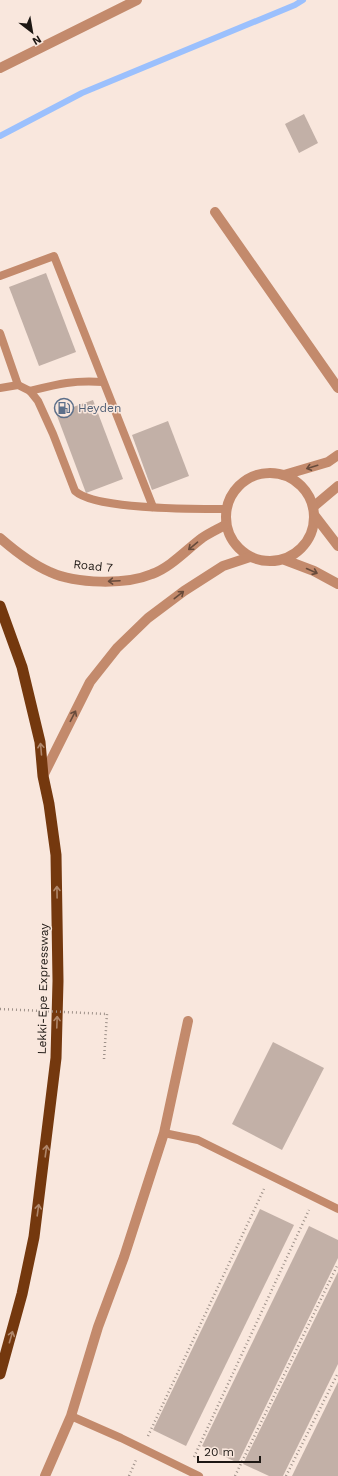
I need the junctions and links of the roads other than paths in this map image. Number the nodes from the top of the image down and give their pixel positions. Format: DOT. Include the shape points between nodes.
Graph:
graph roads {
  1 [pos="138,0"];
  2 [pos="0,68"];
  3 [pos="215,212"];
  4 [pos="0,276"];
  5 [pos="0,333"];
  6 [pos="103,382"];
  7 [pos="18,385"];
  8 [pos="0,388"];
  9 [pos="338,388"];
  10 [pos="30,391"];
  11 [pos="338,455"];
  12 [pos="284,475"];
  13 [pos="338,486"];
  14 [pos="153,507"];
  15 [pos="226,509"];
  16 [pos="314,512"];
  17 [pos="225,525"];
  18 [pos="0,538"];
  19 [pos="338,546"];
  20 [pos="250,557"];
  21 [pos="285,560"];
  22 [pos="338,584"];
  23 [pos="0,606"];
  24 [pos="43,776"];
  25 [pos="188,1021"];
  26 [pos="164,1133"];
  27 [pos="338,1210"];
  28 [pos="0,1374"];
  29 [pos="71,1416"];
  30 [pos="45,1476"];
  31 [pos="199,1476"];
  1 -- 2 [label="street"];
  3 -- 9 [label="street"];
  4 -- 6 [label="lane" via="54,256"];
  5 -- 7 [label="lane"];
  6 -- 10 [label="lane" via="78,380"];
  6 -- 14 [label="lane"];
  7 -- 8 [label="lane"];
  7 -- 10 [label="lane"];
  10 -- 14 [label="lane" via="38,401 75,491 81,497"];
  11 -- 12 [label="street, one-way" via="328,462"];
  12 -- 15 [label="street" via="269,472 241,483 231,495"];
  12 -- 16 [label="street" via="305,489"];
  13 -- 16 [label="street"];
  14 -- 15 [label="lane"];
  15 -- 17 [label="street"];
  16 -- 19 [label="street"];
  16 -- 21 [label="street" via="313,530 307,542 297,553"];
  17 -- 18 [label="street, Road 7, one-way" via="202,538 153,574 116,582 84,580 51,573 20,555"];
  17 -- 20 [label="street" via="230,539 240,551"];
  20 -- 21 [label="street" via="261,561"];
  24 -- 20 [label="street, one-way" via="90,682 117,648 148,618 184,591 223,566"];
  21 -- 22 [label="street, one-way"];
  24 -- 23 [label="highway, Lekki-Epe Expressway, one-way" via="40,742 22,667"];
  28 -- 24 [label="highway, Lekki-Epe Expressway, one-way" via="22,1294 34,1237 56,1058 56,854"];
  25 -- 26 [label="street"];
  26 -- 27 [label="lane" via="198,1140"];
  26 -- 29 [label="street" via="124,1257 98,1327"];
  29 -- 30 [label="street"];
  29 -- 31 [label="lane"];
}
